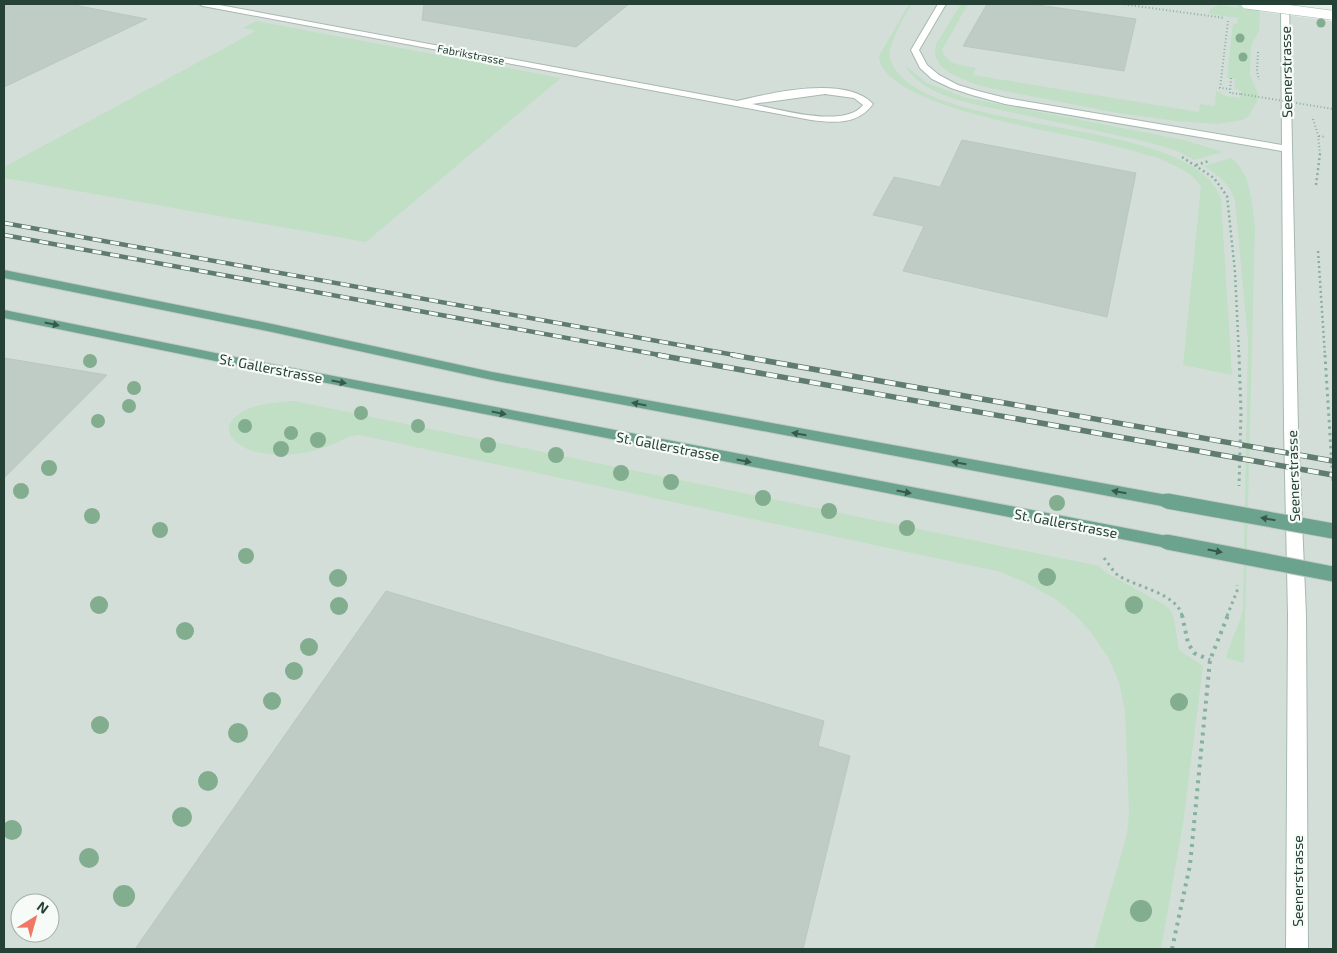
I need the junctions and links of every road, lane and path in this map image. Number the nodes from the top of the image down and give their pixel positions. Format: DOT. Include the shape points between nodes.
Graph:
graph roads {
  1 [pos="203,4"];
  2 [pos="942,4"];
  3 [pos="1122,4"];
  4 [pos="1246,4"];
  5 [pos="1285,4"];
  6 [pos="1332,15"];
  7 [pos="1250,70"];
  8 [pos="1257,71"];
  9 [pos="1231,78"];
  10 [pos="1230,89"];
  11 [pos="739,103"];
  12 [pos="1333,109"];
  13 [pos="1317,127"];
  14 [pos="1318,136"];
  15 [pos="1326,137"];
  16 [pos="1287,149"];
  17 [pos="1178,155"];
  18 [pos="1314,170"];
  19 [pos="1320,173"];
  20 [pos="1313,192"];
  21 [pos="1318,251"];
  22 [pos="4,274"];
  23 [pos="4,314"];
  24 [pos="1333,483"];
  25 [pos="1239,492"];
  26 [pos="1333,531"];
  27 [pos="1104,558"];
  28 [pos="1333,574"];
  29 [pos="1238,581"];
  30 [pos="1210,660"];
  31 [pos="1172,949"];
  32 [pos="1297,949"];
  1 -- 11 [label="main road, Fabrikstrasse"];
  2 -- 16 [label="main road" via="915,50 926,70 969,92 1005,101"];
  3 -- 10 [label="path" via="1228,19 1220,88"];
  4 -- 6 [label="main road, bridge"];
  5 -- 16 [label="main road, Seenerstrasse"];
  7 -- 8 [label="path"];
  9 -- 10 [label="path"];
  10 -- 12 [label="path, bridge" via="1230,93"];
  11 -- 11 [label="main road, Fabrikstrasse" via="831,90 863,98 868,104 857,115 828,119"];
  13 -- 14 [label="path"];
  14 -- 15 [label="path"];
  14 -- 19 [label="path"];
  16 -- 32 [label="main road, Seenerstrasse" via="1297,615"];
  17 -- 25 [label="path" via="1214,178 1227,196 1235,272 1240,402"];
  18 -- 19 [label="path"];
  19 -- 20 [label="path"];
  21 -- 24 [label="path"];
  26 -- 22 [label="main road, one-way, bridge" via="502,378"];
  23 -- 28 [label="main road, St. Gallerstrasse, one-way, bridge"];
  27 -- 30 [label="path" via="1118,575 1173,601 1181,609 1188,643 1194,653"];
  29 -- 30 [label="path"];
  30 -- 31 [label="path" via="1190,865"];
}
